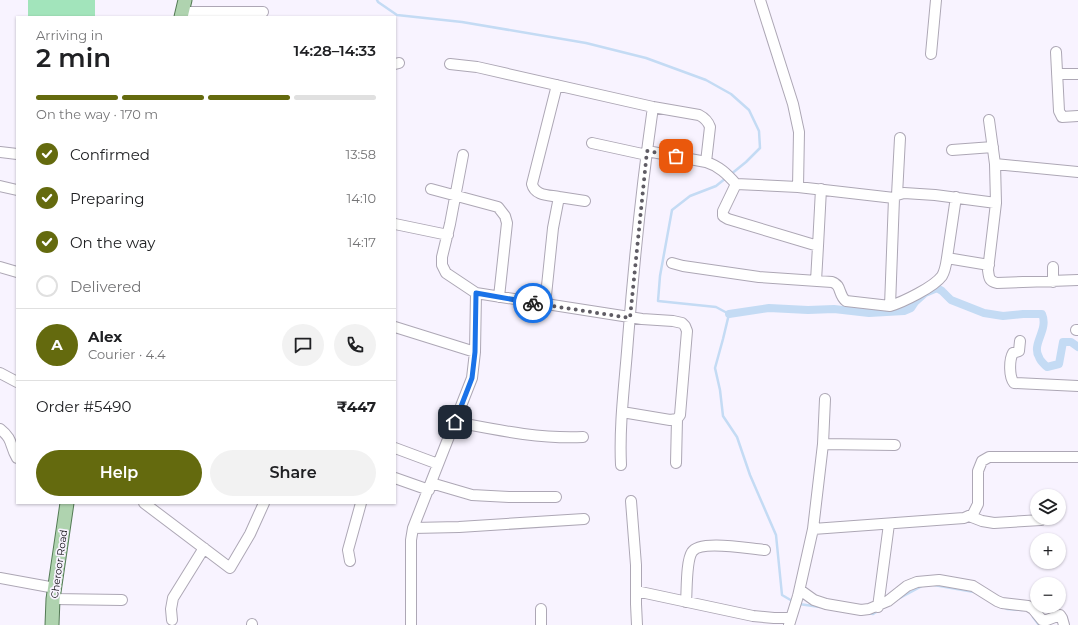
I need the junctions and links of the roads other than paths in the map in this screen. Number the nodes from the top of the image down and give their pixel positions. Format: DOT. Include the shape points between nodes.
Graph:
graph roads {
  1 [pos="760,0"];
  2 [pos="936,0"];
  3 [pos="183,10"];
  4 [pos="263,12"];
  5 [pos="1056,52"];
  6 [pos="931,54"];
  7 [pos="450,64"];
  8 [pos="1057,74"];
  9 [pos="1078,74"];
  10 [pos="557,85"];
  11 [pos="653,107"];
  12 [pos="1078,116"];
  13 [pos="989,120"];
  14 [pos="900,138"];
  15 [pos="592,143"];
  16 [pos="993,147"];
  17 [pos="952,150"];
  18 [pos="0,152"];
  19 [pos="647,153"];
  20 [pos="16,154"];
  21 [pos="464,155"];
  22 [pos="706,162"];
  23 [pos="995,164"];
  24 [pos="1078,172"];
  25 [pos="735,182"];
  26 [pos="0,186"];
  27 [pos="798,187"];
  28 [pos="431,189"];
  29 [pos="821,189"];
  30 [pos="16,190"];
  31 [pos="456,196"];
  32 [pos="896,196"];
  33 [pos="559,197"];
  34 [pos="956,197"];
  35 [pos="585,201"];
  36 [pos="996,203"];
  37 [pos="396,224"];
  38 [pos="448,235"];
  39 [pos="818,246"];
  40 [pos="947,258"];
  41 [pos="672,263"];
  42 [pos="989,265"];
  43 [pos="0,267"];
  44 [pos="1053,267"];
  45 [pos="16,272"];
  46 [pos="1078,280"];
  47 [pos="816,281"];
  48 [pos="1053,282"];
  49 [pos="476,293"];
  50 [pos="499,297"];
  51 [pos="545,305"];
  52 [pos="890,306"];
  53 [pos="630,318"];
  54 [pos="396,327"];
  55 [pos="1020,341"];
  56 [pos="475,352"];
  57 [pos="0,373"];
  58 [pos="16,381"];
  59 [pos="1078,386"];
  60 [pos="825,399"];
  61 [pos="622,412"];
  62 [pos="677,419"];
  63 [pos="455,422"];
  64 [pos="0,429"];
  65 [pos="583,437"];
  66 [pos="823,444"];
  67 [pos="895,445"];
  68 [pos="396,448"];
  69 [pos="16,456"];
  70 [pos="1078,457"];
  71 [pos="676,463"];
  72 [pos="438,464"];
  73 [pos="621,465"];
  74 [pos="396,478"];
  75 [pos="430,486"];
  76 [pos="556,497"];
  77 [pos="631,501"];
  78 [pos="67,504"];
  79 [pos="145,504"];
  80 [pos="264,504"];
  81 [pos="361,504"];
  82 [pos="969,516"];
  83 [pos="584,519"];
  84 [pos="1030,521"];
  85 [pos="889,524"];
  86 [pos="413,528"];
  87 [pos="813,530"];
  88 [pos="204,548"];
  89 [pos="765,550"];
  90 [pos="350,561"];
  91 [pos="0,578"];
  92 [pos="636,591"];
  93 [pos="54,593"];
  94 [pos="799,593"];
  95 [pos="122,600"];
  96 [pos="686,602"];
  97 [pos="878,607"];
  98 [pos="541,609"];
  99 [pos="791,617"];
  100 [pos="172,620"];
  101 [pos="637,621"];
  102 [pos="52,625"];
  103 [pos="410,625"];
  104 [pos="541,625"];
  105 [pos="1064,625"];
  1 -- 27 [label="street" via="793,104 799,132"];
  2 -- 6 [label="street"];
  3 -- 4 [label="street"];
  5 -- 8 [label="street"];
  7 -- 10 [label="street" via="477,67"];
  8 -- 9 [label="street"];
  8 -- 12 [label="street" via="1059,111 1062,116"];
  10 -- 11 [label="street"];
  10 -- 33 [label="street" via="532,184 537,192"];
  11 -- 19 [label="street"];
  11 -- 22 [label="street" via="699,115 708,122 710,127"];
  13 -- 16 [label="street"];
  14 -- 32 [label="street"];
  15 -- 19 [label="street"];
  16 -- 17 [label="street"];
  16 -- 23 [label="street"];
  18 -- 20 [label="street"];
  19 -- 22 [label="street"];
  19 -- 53 [label="street"];
  21 -- 31 [label="street"];
  22 -- 25 [label="street" via="714,164"];
  23 -- 24 [label="street"];
  23 -- 36 [label="street"];
  25 -- 27 [label="street"];
  25 -- 39 [label="street" via="723,216"];
  26 -- 30 [label="street"];
  27 -- 29 [label="street"];
  28 -- 31 [label="street"];
  29 -- 32 [label="street"];
  29 -- 39 [label="street"];
  31 -- 38 [label="street"];
  31 -- 50 [label="street" via="498,207 505,216 507,223"];
  32 -- 34 [label="street" via="904,194"];
  32 -- 52 [label="street"];
  33 -- 35 [label="street"];
  33 -- 51 [label="street"];
  34 -- 36 [label="street"];
  34 -- 40 [label="street"];
  36 -- 42 [label="street"];
  37 -- 38 [label="street"];
  38 -- 49 [label="street" via="442,265 446,273"];
  39 -- 47 [label="street"];
  40 -- 42 [label="street"];
  40 -- 52 [label="street" via="944,272 936,282"];
  41 -- 47 [label="street" via="759,277"];
  42 -- 48 [label="street" via="989,277 997,283"];
  43 -- 45 [label="street"];
  44 -- 48 [label="street"];
  46 -- 48 [label="street"];
  47 -- 52 [label="street" via="837,283 842,298 846,301"];
  49 -- 50 [label="street"];
  49 -- 56 [label="street"];
  50 -- 51 [label="street"];
  51 -- 53 [label="street"];
  53 -- 61 [label="street"];
  53 -- 62 [label="street" via="674,321 685,326 687,331 680,415"];
  54 -- 56 [label="street"];
  55 -- 59 [label="street" via="1019,351 1013,353 1011,359 1011,378 1014,383"];
  56 -- 63 [label="street" via="472,378"];
  57 -- 58 [label="street"];
  60 -- 66 [label="street"];
  61 -- 62 [label="street"];
  61 -- 73 [label="street"];
  62 -- 71 [label="street"];
  63 -- 65 [label="street" via="524,435"];
  63 -- 72 [label="street"];
  64 -- 69 [label="street" via="9,436"];
  66 -- 67 [label="street"];
  66 -- 87 [label="street"];
  68 -- 72 [label="street"];
  70 -- 82 [label="street" via="989,457 982,461 978,471 978,504"];
  72 -- 75 [label="street"];
  74 -- 75 [label="street"];
  75 -- 76 [label="street" via="472,495"];
  75 -- 86 [label="street"];
  77 -- 92 [label="street"];
  78 -- 93 [label="main road, Cheroor Road"];
  79 -- 88 [label="street"];
  80 -- 88 [label="street" via="230,568"];
  81 -- 90 [label="street" via="348,550"];
  82 -- 84 [label="street" via="994,523"];
  82 -- 85 [label="street"];
  83 -- 86 [label="street"];
  85 -- 87 [label="street"];
  85 -- 97 [label="street"];
  86 -- 103 [label="street" via="410,540"];
  87 -- 94 [label="street"];
  88 -- 100 [label="street" via="174,598"];
  89 -- 96 [label="street" via="720,546 695,548 689,562"];
  91 -- 93 [label="street"];
  92 -- 96 [label="street"];
  92 -- 101 [label="street"];
  93 -- 95 [label="street"];
  93 -- 102 [label="main road, Cheroor Road"];
  94 -- 97 [label="street" via="826,604 861,610"];
  94 -- 99 [label="street"];
  96 -- 99 [label="street" via="753,616"];
  97 -- 105 [label="street" via="907,586 917,582 939,580 973,586 1002,603 1028,606 1042,620 1060,615"];
  98 -- 104 [label="street"];
}
